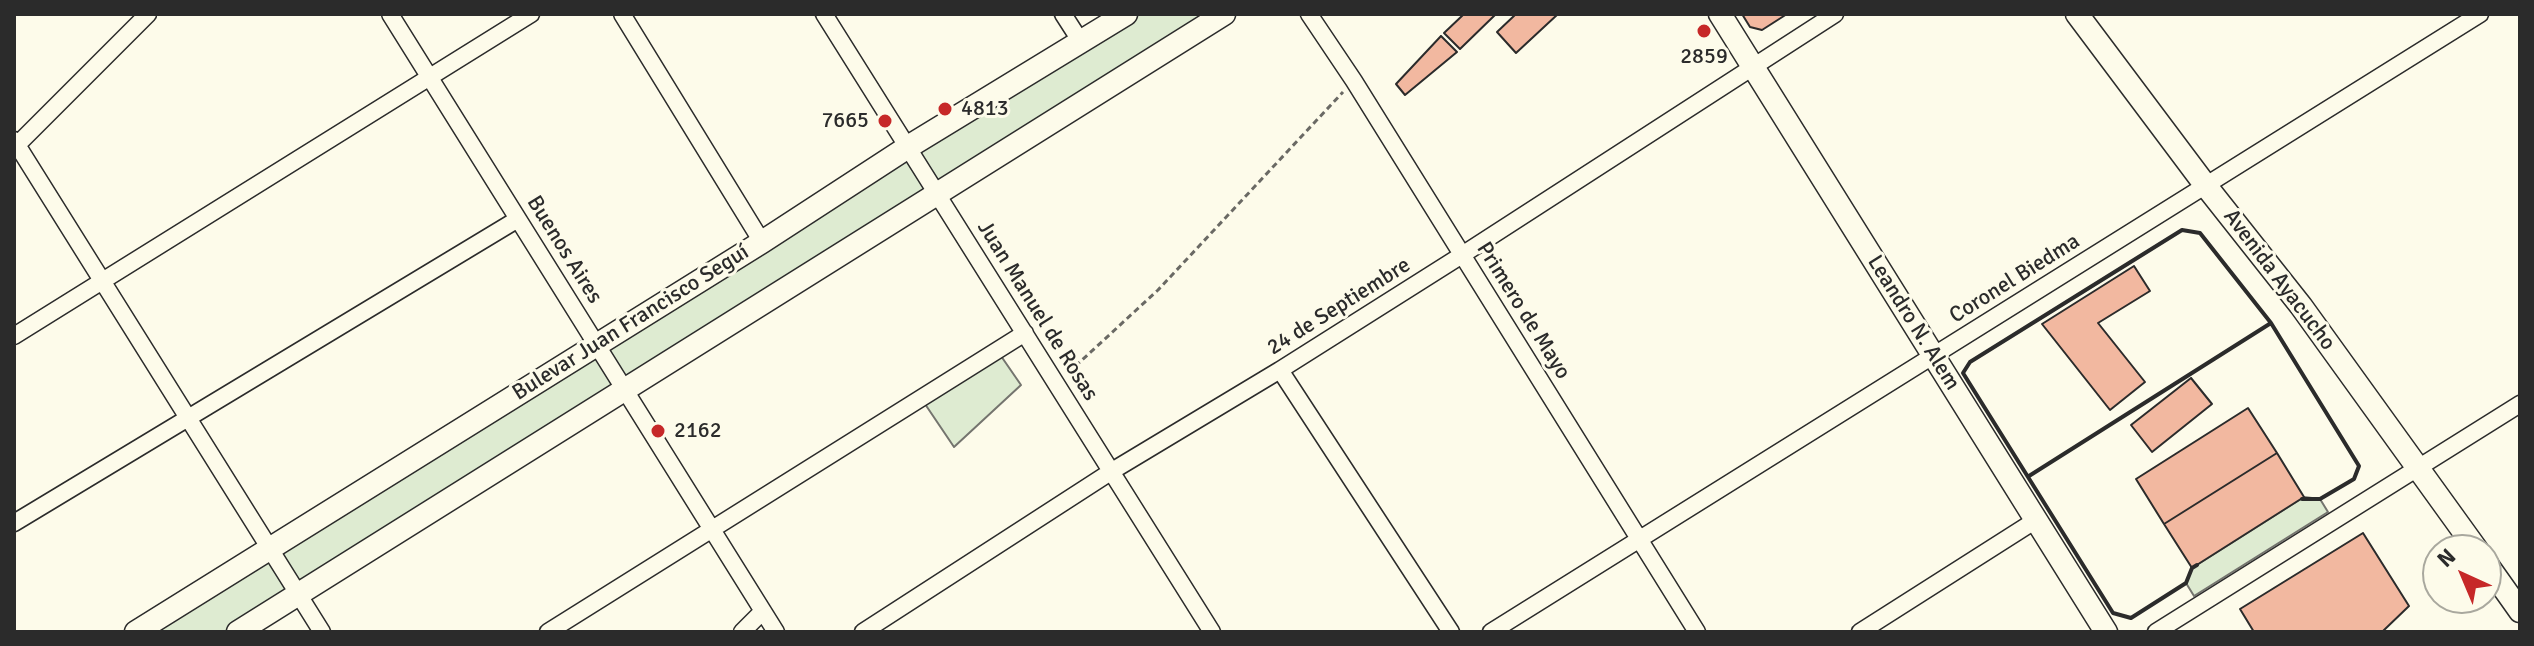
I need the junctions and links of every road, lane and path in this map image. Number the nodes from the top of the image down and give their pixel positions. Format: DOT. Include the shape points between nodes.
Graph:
graph roads {
  1 [pos="148,14"];
  2 [pos="390,14"];
  3 [pos="531,14"];
  4 [pos="622,14"];
  5 [pos="824,14"];
  6 [pos="1063,14"];
  7 [pos="1126,14"];
  8 [pos="1224,14"];
  9 [pos="1309,14"];
  10 [pos="1720,14"];
  11 [pos="1835,14"];
  12 [pos="2077,14"];
  13 [pos="2480,14"];
  14 [pos="1081,42"];
  15 [pos="1753,67"];
  16 [pos="430,77"];
  17 [pos="1354,81"];
  18 [pos="16,142"];
  19 [pos="908,147"];
  20 [pos="2206,186"];
  21 [pos="938,195"];
  22 [pos="518,219"];
  23 [pos="762,242"];
  24 [pos="1462,255"];
  25 [pos="103,282"];
  26 [pos="1025,333"];
  27 [pos="14,336"];
  28 [pos="596,344"];
  29 [pos="1933,356"];
  30 [pos="1280,370"];
  31 [pos="1057,384"];
  32 [pos="626,392"];
  33 [pos="2520,404"];
  34 [pos="188,418"];
  35 [pos="2418,468"];
  36 [pos="1112,471"];
  37 [pos="2036,520"];
  38 [pos="14,523"];
  39 [pos="711,529"];
  40 [pos="2465,534"];
  41 [pos="1639,540"];
  42 [pos="270,548"];
  43 [pos="2502,586"];
  44 [pos="298,595"];
  45 [pos="763,611"];
  46 [pos="2520,611"];
  47 [pos="136,632"];
  48 [pos="238,632"];
  49 [pos="322,632"];
  50 [pos="548,632"];
  51 [pos="742,632"];
  52 [pos="776,632"];
  53 [pos="863,632"];
  54 [pos="1212,632"];
  55 [pos="1451,632"];
  56 [pos="1491,632"];
  57 [pos="1697,632"];
  58 [pos="1860,632"];
  59 [pos="2106,632"];
  60 [pos="2156,632"];
  1 -- 18 [label="street"];
  2 -- 16 [label="street, Buenos Aires"];
  3 -- 16 [label="street"];
  4 -- 23 [label="street"];
  5 -- 19 [label="street, Juan Manuel de Rosas"];
  6 -- 14 [label="street"];
  7 -- 14 [label="main road, Bulevar Juan Francisco Seguí"];
  8 -- 21 [label="main road"];
  9 -- 17 [label="street, Primero de Mayo"];
  10 -- 15 [label="main road, Leandro N. Alem"];
  11 -- 15 [label="street, 24 de Septiembre"];
  12 -- 20 [label="main road, Avenida Ayacucho"];
  13 -- 20 [label="street, Coronel Biedma"];
  14 -- 19 [label="main road, Bulevar Juan Francisco Seguí"];
  15 -- 24 [label="street, 24 de Septiembre"];
  15 -- 29 [label="main road, Leandro N. Alem"];
  16 -- 22 [label="street, Buenos Aires"];
  16 -- 25 [label="street"];
  17 -- 24 [label="street, Primero de Mayo"];
  17 -- 31 [label="path" via="1158,290"];
  18 -- 25 [label="street"];
  19 -- 21 [label="street, Juan Manuel de Rosas"];
  19 -- 23 [label="main road, Bulevar Juan Francisco Seguí"];
  20 -- 29 [label="street, Coronel Biedma"];
  20 -- 35 [label="main road, Avenida Ayacucho"];
  21 -- 26 [label="street, Juan Manuel de Rosas"];
  21 -- 32 [label="main road"];
  22 -- 28 [label="street, Buenos Aires"];
  22 -- 34 [label="street"];
  23 -- 28 [label="main road, Bulevar Juan Francisco Seguí"];
  24 -- 30 [label="street, 24 de Septiembre"];
  24 -- 41 [label="street, Primero de Mayo"];
  25 -- 27 [label="street"];
  25 -- 34 [label="street"];
  26 -- 31 [label="street, Juan Manuel de Rosas"];
  26 -- 39 [label="street"];
  28 -- 32 [label="street, Buenos Aires"];
  28 -- 42 [label="main road, Bulevar Juan Francisco Seguí"];
  29 -- 37 [label="main road, Leandro N. Alem"];
  29 -- 41 [label="street, Coronel Biedma"];
  30 -- 36 [label="street, 24 de Septiembre"];
  30 -- 55 [label="street"];
  31 -- 36 [label="street, Juan Manuel de Rosas"];
  32 -- 39 [label="street, Buenos Aires"];
  32 -- 44 [label="main road"];
  33 -- 35 [label="street"];
  34 -- 38 [label="street"];
  34 -- 42 [label="street"];
  35 -- 40 [label="main road, Avenida Ayacucho"];
  35 -- 60 [label="street"];
  36 -- 53 [label="street, 24 de Septiembre"];
  36 -- 54 [label="street, Juan Manuel de Rosas"];
  37 -- 58 [label="street"];
  37 -- 59 [label="main road, Leandro N. Alem"];
  39 -- 45 [label="street, Buenos Aires"];
  39 -- 50 [label="street"];
  41 -- 56 [label="street, Coronel Biedma"];
  41 -- 57 [label="street, Primero de Mayo"];
  42 -- 44 [label="street"];
  42 -- 47 [label="main road, Bulevar Juan Francisco Seguí"];
  43 -- 46 [label="main road"];
  44 -- 48 [label="main road"];
  44 -- 49 [label="street"];
  45 -- 51 [label="street"];
  45 -- 52 [label="street, Buenos Aires"];
}
